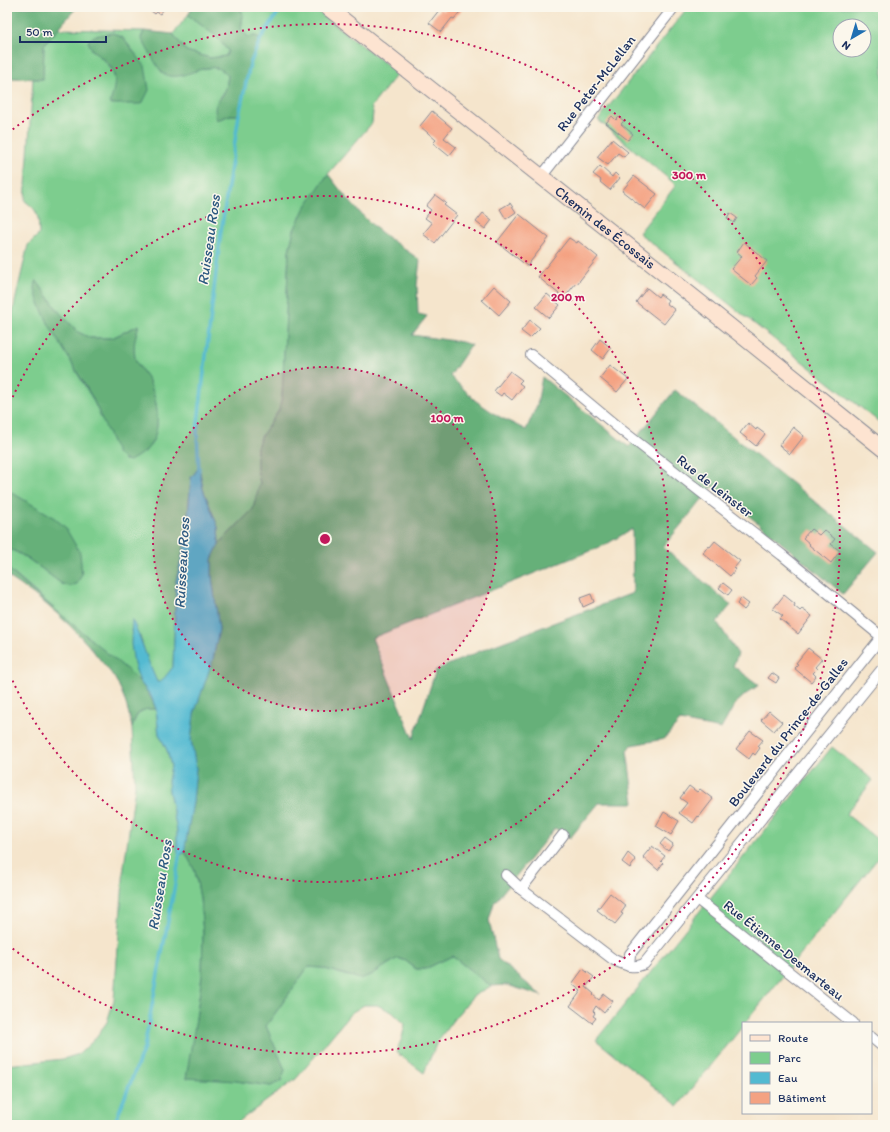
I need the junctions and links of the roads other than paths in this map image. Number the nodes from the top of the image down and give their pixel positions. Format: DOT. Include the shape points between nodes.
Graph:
graph roads {
  1 [pos="326,7"];
  2 [pos="674,7"];
  3 [pos="541,177"];
  4 [pos="531,355"];
  5 [pos="883,449"];
  6 [pos="882,637"];
  7 [pos="883,668"];
  8 [pos="563,835"];
  9 [pos="716,846"];
  10 [pos="730,857"];
  11 [pos="506,875"];
  12 [pos="521,888"];
  13 [pos="697,898"];
  14 [pos="629,966"];
  15 [pos="852,1022"];
  16 [pos="872,1038"];
  17 [pos="883,1047"];
  1 -- 3 [label="main road, Chemin des Écossais"];
  2 -- 3 [label="street, Rue Peter-McLellan"];
  3 -- 5 [label="main road, Chemin des Écossais"];
  4 -- 6 [label="street, Rue de Leinster"];
  6 -- 9 [label="street, Boulevard du Prince-de-Galles"];
  7 -- 10 [label="street"];
  8 -- 12 [label="street"];
  9 -- 10 [label="street"];
  9 -- 14 [label="street, Boulevard du Prince-de-Galles" via="630,954"];
  10 -- 13 [label="street"];
  11 -- 12 [label="street"];
  12 -- 14 [label="street" via="604,953"];
  13 -- 14 [label="street" via="644,964"];
  13 -- 15 [label="street, Rue Étienne-Desmarteau"];
  16 -- 17 [label="street"];
}
